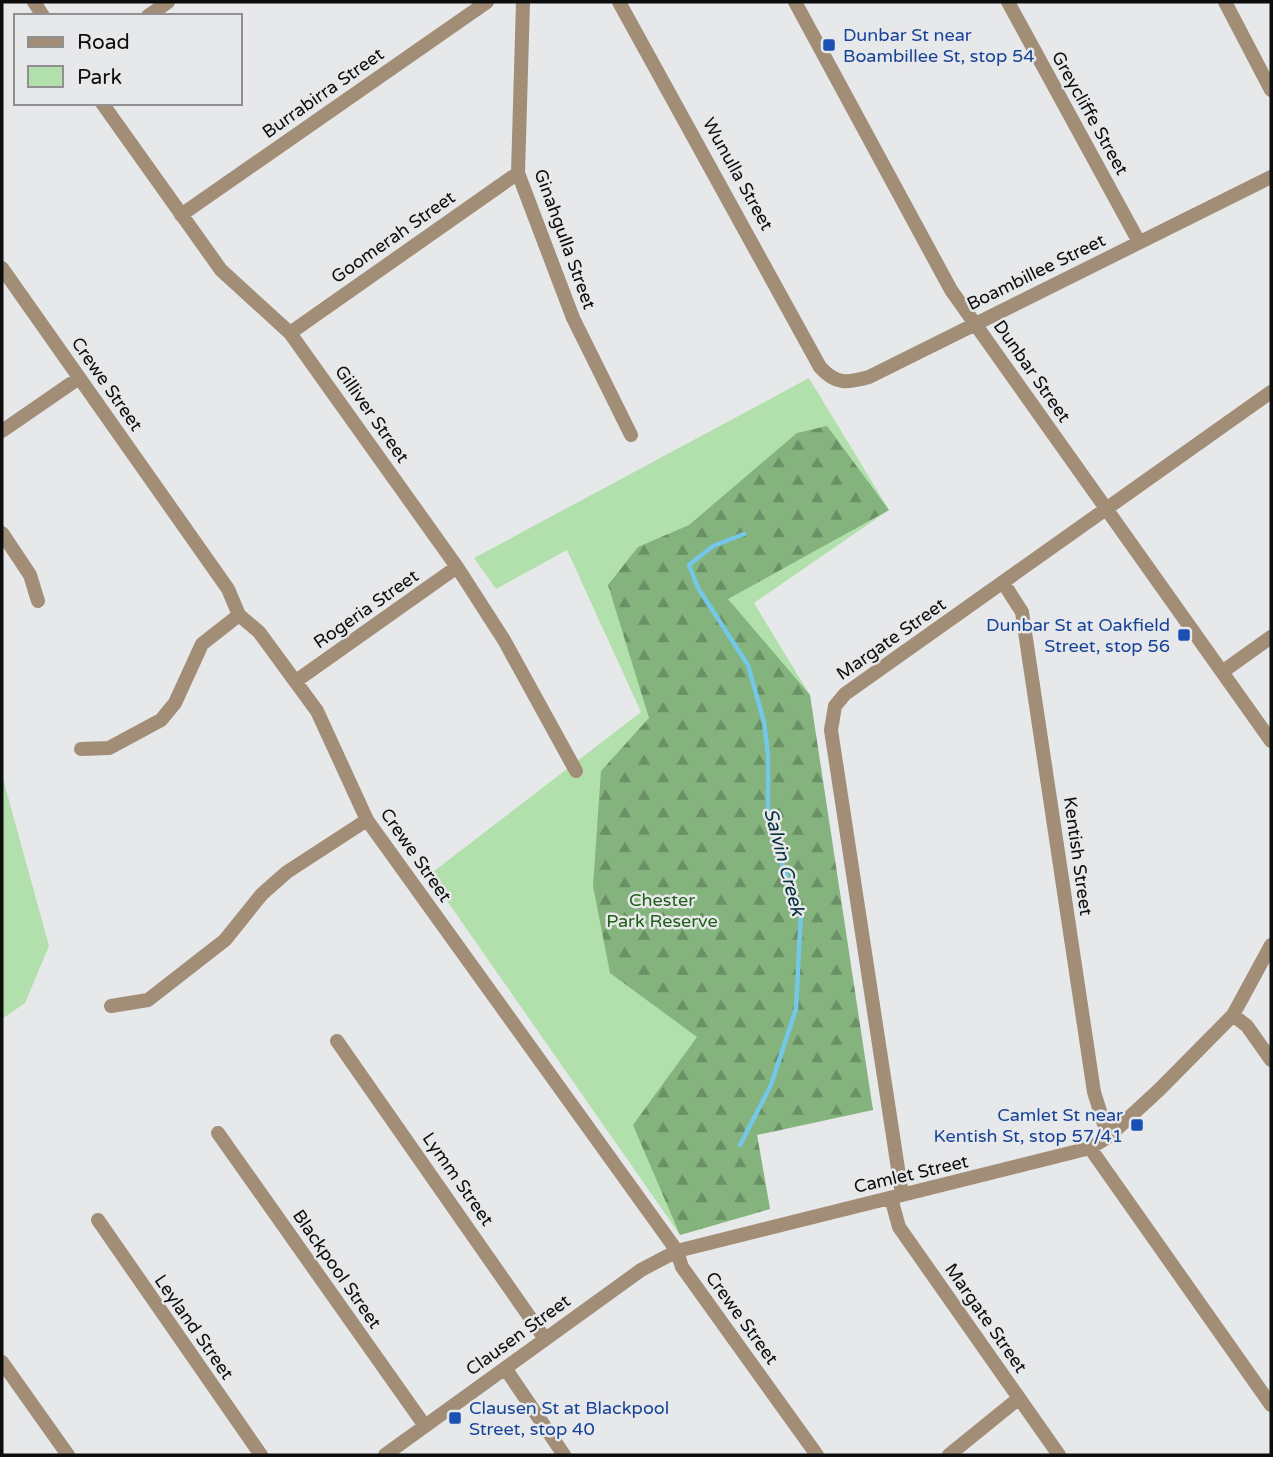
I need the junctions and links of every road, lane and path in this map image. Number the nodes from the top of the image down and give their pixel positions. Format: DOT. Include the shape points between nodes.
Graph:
graph roads {
  1 [pos="168,2"];
  2 [pos="487,2"];
  3 [pos="523,2"];
  4 [pos="619,2"];
  5 [pos="795,2"];
  6 [pos="1008,2"];
  7 [pos="1225,2"];
  8 [pos="151,14"];
  9 [pos="1271,90"];
  10 [pos="103,105"];
  11 [pos="518,173"];
  12 [pos="1271,177"];
  13 [pos="181,215"];
  14 [pos="1139,242"];
  15 [pos="2,268"];
  16 [pos="975,323"];
  17 [pos="290,333"];
  18 [pos="820,367"];
  19 [pos="79,378"];
  20 [pos="1271,392"];
  21 [pos="2,431"];
  22 [pos="631,435"];
  23 [pos="1107,509"];
  24 [pos="2,533"];
  25 [pos="457,568"];
  26 [pos="1004,584"];
  27 [pos="38,601"];
  28 [pos="239,615"];
  29 [pos="1271,637"];
  30 [pos="1222,672"];
  31 [pos="296,681"];
  32 [pos="1271,741"];
  33 [pos="81,748"];
  34 [pos="576,771"];
  35 [pos="367,820"];
  36 [pos="1271,945"];
  37 [pos="111,1006"];
  38 [pos="1233,1016"];
  39 [pos="337,1041"];
  40 [pos="1271,1060"];
  41 [pos="218,1133"];
  42 [pos="1108,1137"];
  43 [pos="1090,1148"];
  44 [pos="897,1197"];
  45 [pos="98,1220"];
  46 [pos="677,1251"];
  47 [pos="545,1339"];
  48 [pos="2,1362"];
  49 [pos="505,1368"];
  50 [pos="1018,1398"];
  51 [pos="1271,1405"];
  52 [pos="425,1426"];
  53 [pos="68,1455"];
  54 [pos="261,1455"];
  55 [pos="385,1455"];
  56 [pos="564,1455"];
  57 [pos="817,1455"];
  58 [pos="949,1455"];
  59 [pos="1059,1455"];
  1 -- 8 [label="street"];
  2 -- 13 [label="street, Burrabirra Street"];
  3 -- 11 [label="street, Ginahgulla Street"];
  4 -- 18 [label="street, Wunulla Street"];
  5 -- 16 [label="street, Dunbar Street" via="951,290"];
  6 -- 14 [label="street, Greycliffe Street"];
  7 -- 9 [label="street"];
  10 -- 13 [label="street, Gilliver Street"];
  11 -- 17 [label="street, Goomerah Street"];
  11 -- 22 [label="street, Ginahgulla Street" via="573,317"];
  12 -- 14 [label="street, Boambillee Street"];
  13 -- 17 [label="street, Gilliver Street" via="221,271"];
  14 -- 16 [label="street, Boambillee Street"];
  15 -- 19 [label="street, Crewe Street"];
  16 -- 18 [label="street, Boambillee Street" via="869,377 845,384 830,379"];
  16 -- 23 [label="street, Dunbar Street"];
  17 -- 25 [label="street, Gilliver Street"];
  19 -- 21 [label="street"];
  19 -- 28 [label="street, Crewe Street" via="229,589"];
  20 -- 23 [label="street, Margate Street"];
  23 -- 26 [label="street, Margate Street"];
  23 -- 30 [label="street, Dunbar Street"];
  24 -- 27 [label="street" via="30,575"];
  25 -- 31 [label="street, Rogeria Street"];
  25 -- 34 [label="street, Gilliver Street" via="504,640"];
  26 -- 42 [label="street, Kentish Street" via="1022,612 1094,1092"];
  26 -- 44 [label="street, Margate Street" via="845,694 835,706 831,730"];
  28 -- 31 [label="street, Crewe Street" via="259,632"];
  28 -- 33 [label="street" via="202,644 175,703 161,720 109,748"];
  29 -- 30 [label="street"];
  30 -- 32 [label="street, Dunbar Street"];
  31 -- 35 [label="street, Crewe Street" via="317,711"];
  35 -- 37 [label="street" via="287,872 262,894 225,940 148,1000"];
  35 -- 46 [label="street, Crewe Street"];
  36 -- 38 [label="street, Camlet Street"];
  38 -- 40 [label="street" via="1247,1026"];
  38 -- 42 [label="street, Camlet Street"];
  39 -- 47 [label="street, Lymm Street"];
  41 -- 52 [label="street, Blackpool Street"];
  42 -- 43 [label="street, Camlet Street"];
  43 -- 44 [label="street, Camlet Street"];
  43 -- 51 [label="street"];
  44 -- 46 [label="street, Camlet Street"];
  44 -- 50 [label="street, Margate Street" via="899,1227"];
  45 -- 54 [label="street, Leyland Street"];
  46 -- 47 [label="street, Clausen Street" via="641,1270"];
  46 -- 57 [label="street, Crewe Street" via="682,1267"];
  47 -- 49 [label="street, Clausen Street"];
  48 -- 53 [label="street"];
  49 -- 52 [label="street, Clausen Street"];
  49 -- 56 [label="street"];
  50 -- 58 [label="street"];
  50 -- 59 [label="street, Margate Street"];
  52 -- 55 [label="street, Clausen Street"];
}
